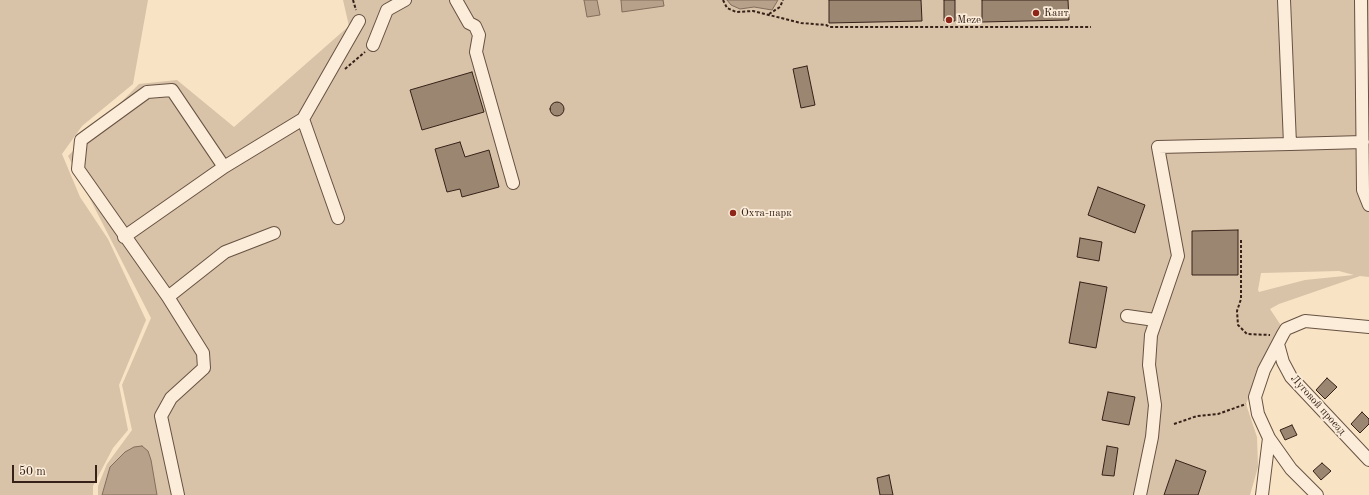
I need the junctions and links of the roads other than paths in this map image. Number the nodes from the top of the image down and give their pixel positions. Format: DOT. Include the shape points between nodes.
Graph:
graph roads {
  1 [pos="405,0"];
  2 [pos="456,0"];
  3 [pos="1284,0"];
  4 [pos="1361,0"];
  5 [pos="359,21"];
  6 [pos="373,45"];
  7 [pos="303,119"];
  8 [pos="1362,142"];
  9 [pos="1290,144"];
  10 [pos="224,167"];
  11 [pos="513,183"];
  12 [pos="1369,206"];
  13 [pos="338,218"];
  14 [pos="274,233"];
  15 [pos="124,238"];
  16 [pos="168,298"];
  17 [pos="1127,316"];
  18 [pos="1155,320"];
  19 [pos="1369,327"];
  20 [pos="1280,339"];
  21 [pos="1269,438"];
  22 [pos="1369,460"];
  23 [pos="178,495"];
  24 [pos="1140,495"];
  25 [pos="1262,495"];
  26 [pos="1318,495"];
  1 -- 6 [label="street" via="387,10"];
  2 -- 11 [label="street" via="479,35 476,52"];
  3 -- 9 [label="street"];
  4 -- 8 [label="street"];
  5 -- 7 [label="street"];
  7 -- 10 [label="street"];
  7 -- 13 [label="street"];
  8 -- 9 [label="street"];
  8 -- 12 [label="street" via="1363,190"];
  9 -- 18 [label="street" via="1158,147 1178,256"];
  10 -- 15 [label="street"];
  10 -- 15 [label="street" via="172,90 147,92 81,140 78,168"];
  14 -- 16 [label="street" via="225,252"];
  15 -- 16 [label="street"];
  16 -- 23 [label="street" via="203,354 204,368 171,398 161,416"];
  17 -- 18 [label="street"];
  18 -- 24 [label="street" via="1149,365 1155,405 1152,438"];
  19 -- 20 [label="street" via="1305,321 1286,329"];
  20 -- 21 [label="street" via="1264,370 1256,397 1258,414"];
  20 -- 22 [label="street, Луговой проезд" via="1283,362 1291,378"];
  21 -- 25 [label="street"];
  21 -- 26 [label="street" via="1291,469"];
}
